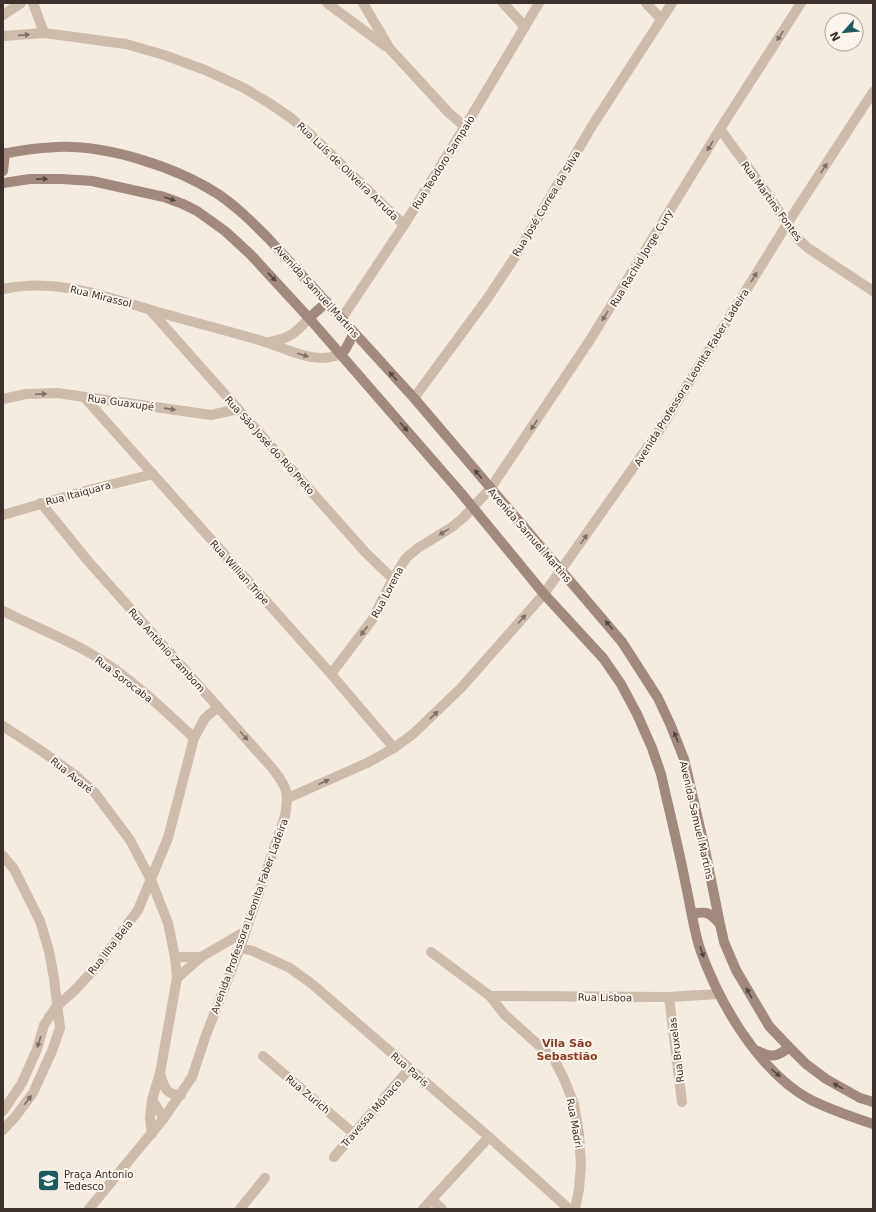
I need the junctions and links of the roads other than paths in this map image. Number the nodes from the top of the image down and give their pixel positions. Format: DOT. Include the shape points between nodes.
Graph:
graph roads {
  1 [pos="21,3"];
  2 [pos="33,3"];
  3 [pos="327,3"];
  4 [pos="363,3"];
  5 [pos="503,3"];
  6 [pos="540,3"];
  7 [pos="646,3"];
  8 [pos="672,3"];
  9 [pos="801,3"];
  10 [pos="3,15"];
  11 [pos="661,19"];
  12 [pos="524,27"];
  13 [pos="44,33"];
  14 [pos="3,36"];
  15 [pos="390,49"];
  16 [pos="873,92"];
  17 [pos="465,127"];
  18 [pos="720,129"];
  19 [pos="4,153"];
  20 [pos="3,171"];
  21 [pos="3,183"];
  22 [pos="787,224"];
  23 [pos="404,225"];
  24 [pos="3,289"];
  25 [pos="873,291"];
  26 [pos="327,302"];
  27 [pos="150,310"];
  28 [pos="309,318"];
  29 [pos="342,318"];
  30 [pos="354,333"];
  31 [pos="267,342"];
  32 [pos="340,354"];
  33 [pos="85,398"];
  34 [pos="414,398"];
  35 [pos="3,399"];
  36 [pos="238,409"];
  37 [pos="153,474"];
  38 [pos="490,489"];
  39 [pos="41,503"];
  40 [pos="474,508"];
  41 [pos="3,515"];
  42 [pos="561,570"];
  43 [pos="393,579"];
  44 [pos="544,594"];
  45 [pos="3,611"];
  46 [pos="331,674"];
  47 [pos="218,707"];
  48 [pos="3,726"];
  49 [pos="194,738"];
  50 [pos="394,748"];
  51 [pos="288,798"];
  52 [pos="3,856"];
  53 [pos="151,880"];
  54 [pos="692,914"];
  55 [pos="720,924"];
  56 [pos="244,932"];
  57 [pos="240,948"];
  58 [pos="431,952"];
  59 [pos="201,957"];
  60 [pos="175,958"];
  61 [pos="177,978"];
  62 [pos="719,994"];
  63 [pos="490,996"];
  64 [pos="669,998"];
  65 [pos="56,1007"];
  66 [pos="789,1047"];
  67 [pos="754,1049"];
  68 [pos="263,1056"];
  69 [pos="409,1069"];
  70 [pos="160,1073"];
  71 [pos="181,1095"];
  72 [pos="152,1100"];
  73 [pos="682,1102"];
  74 [pos="873,1102"];
  75 [pos="3,1111"];
  76 [pos="164,1118"];
  77 [pos="873,1124"];
  78 [pos="3,1130"];
  79 [pos="353,1133"];
  80 [pos="152,1134"];
  81 [pos="489,1137"];
  82 [pos="334,1157"];
  83 [pos="265,1178"];
  84 [pos="432,1200"];
  85 [pos="89,1209"];
  86 [pos="240,1209"];
  87 [pos="423,1209"];
  88 [pos="442,1209"];
  89 [pos="569,1209"];
  90 [pos="575,1209"];
  1 -- 10 [label="street"];
  2 -- 13 [label="street"];
  3 -- 15 [label="street"];
  4 -- 15 [label="street"];
  5 -- 12 [label="street"];
  6 -- 12 [label="street, Rua Teodoro Sampaio"];
  7 -- 11 [label="street"];
  8 -- 11 [label="street, Rua José Correa da Silva"];
  9 -- 18 [label="street, Rua Rachid Jorge Cury, one-way"];
  11 -- 34 [label="street, Rua José Correa da Silva" via="592,126 487,299"];
  12 -- 17 [label="street, Rua Teodoro Sampaio"];
  14 -- 13 [label="street, Rua Luís de Oliveira Arruda, one-way"];
  13 -- 23 [label="street, Rua Luís de Oliveira Arruda" via="126,44 205,70 244,88 291,118 310,134"];
  15 -- 17 [label="street"];
  22 -- 16 [label="street, Avenida Professora Leonita Faber Ladeira, one-way"];
  17 -- 23 [label="street, Rua Teodoro Sampaio"];
  18 -- 22 [label="street, Rua Martins Fontes"];
  18 -- 38 [label="street, Rua Rachid Jorge Cury, one-way" via="590,340"];
  19 -- 20 [label="main road"];
  19 -- 26 [label="main road, Avenida Samuel Martins" via="58,147 97,149 167,169 194,181 218,194 243,213"];
  21 -- 28 [label="main road, one-way" via="62,179 92,182 164,197 183,204 211,219 226,231"];
  22 -- 25 [label="street, Rua Martins Fontes" via="808,248"];
  42 -- 22 [label="street, Avenida Professora Leonita Faber Ladeira, one-way" via="659,431"];
  23 -- 29 [label="street, Rua Teodoro Sampaio"];
  24 -- 27 [label="street, Rua Mirassol" via="49,285 71,288"];
  26 -- 28 [label="main road"];
  26 -- 29 [label="main road, Avenida Samuel Martins"];
  27 -- 31 [label="street, Rua Mirassol"];
  27 -- 36 [label="street, Rua São José do Rio Preto"];
  28 -- 31 [label="street" via="289,337"];
  28 -- 32 [label="main road"];
  29 -- 30 [label="main road, Avenida Samuel Martins"];
  30 -- 32 [label="main road"];
  34 -- 30 [label="main road, Avenida Samuel Martins, one-way"];
  31 -- 32 [label="street, Rua Mirassol, one-way" via="316,358 330,358"];
  32 -- 40 [label="main road, one-way"];
  35 -- 33 [label="street, Rua Guaxupé, one-way" via="26,394 57,393"];
  33 -- 36 [label="street, Rua Guaxupé, one-way" via="211,415"];
  33 -- 37 [label="street, Rua Willian Tripe"];
  38 -- 34 [label="main road, Avenida Samuel Martins, one-way"];
  36 -- 43 [label="street, Rua São José do Rio Preto" via="366,553"];
  37 -- 39 [label="street, Rua Itaiquara"];
  37 -- 46 [label="street, Rua Willian Tripe"];
  38 -- 40 [label="street, Rua Rachid Jorge Cury"];
  38 -- 42 [label="main road, Avenida Samuel Martins"];
  39 -- 41 [label="street, Rua Itaiquara"];
  39 -- 47 [label="street, Rua Antônio Zambom" via="88,561"];
  40 -- 43 [label="street, Rua Lorena, one-way" via="452,527 412,553"];
  40 -- 44 [label="main road"];
  42 -- 44 [label="street, Avenida Professora Leonita Faber Ladeira"];
  55 -- 42 [label="main road, Avenida Samuel Martins, one-way" via="684,759 671,726 658,698 622,642"];
  43 -- 46 [label="street, Rua Lorena, one-way" via="372,620"];
  50 -- 44 [label="street, Avenida Professora Leonita Faber Ladeira, one-way" via="413,734 461,688"];
  44 -- 54 [label="main road" via="603,658 620,684 652,748 661,774"];
  45 -- 49 [label="street, Rua Sorocaba" via="88,652 122,674"];
  46 -- 50 [label="street, Rua Willian Tripe"];
  47 -- 49 [label="street" via="205,718"];
  47 -- 51 [label="street, Rua Antônio Zambom, one-way" via="284,783"];
  48 -- 53 [label="street, Rua Avaré" via="75,775 95,793 130,840"];
  49 -- 53 [label="street" via="168,838"];
  51 -- 50 [label="street, Avenida Professora Leonita Faber Ladeira, one-way" via="367,763"];
  51 -- 56 [label="street, Avenida Professora Leonita Faber Ladeira" via="285,816"];
  52 -- 65 [label="street" via="14,869 40,921 54,978"];
  53 -- 60 [label="street, Rua Avaré" via="168,923"];
  53 -- 65 [label="street, Rua Ilha Bela" via="138,910 99,964"];
  54 -- 55 [label="main road" via="704,911"];
  54 -- 62 [label="main road, one-way" via="700,947"];
  66 -- 55 [label="main road, Avenida Samuel Martins, one-way" via="769,1026 736,970 724,942"];
  56 -- 57 [label="street, Avenida Professora Leonita Faber Ladeira"];
  56 -- 59 [label="street"];
  57 -- 69 [label="street, Rua Paris" via="290,968 312,984"];
  57 -- 71 [label="street, Avenida Professora Leonita Faber Ladeira" via="192,1077"];
  58 -- 63 [label="street, Rua Madri"];
  59 -- 60 [label="street"];
  59 -- 61 [label="street"];
  60 -- 61 [label="street, Rua Avaré"];
  61 -- 70 [label="street, Rua Avaré"];
  62 -- 64 [label="street, Rua Lisboa"];
  62 -- 67 [label="main road"];
  63 -- 64 [label="street, Rua Lisboa"];
  63 -- 90 [label="street, Rua Madri" via="504,1014 554,1059 574,1104 581,1165"];
  64 -- 73 [label="street, Rua Bruxelas"];
  65 -- 75 [label="street, Rua Ilha Bela, one-way" via="44,1025 22,1083"];
  78 -- 65 [label="street, one-way" via="33,1093 52,1051 60,1028"];
  66 -- 67 [label="main road" via="782,1054 772,1056"];
  74 -- 66 [label="main road, Avenida Samuel Martins, one-way" via="860,1098 826,1079"];
  67 -- 77 [label="main road, one-way" via="771,1069 810,1099"];
  68 -- 79 [label="street, Rua Zurich"];
  69 -- 79 [label="street, Travessa Mônaco"];
  69 -- 81 [label="street, Rua Paris"];
  70 -- 71 [label="street" via="164,1087 174,1095"];
  70 -- 72 [label="street, Rua Avaré"];
  71 -- 76 [label="street, Avenida Professora Leonita Faber Ladeira"];
  72 -- 76 [label="street"];
  72 -- 80 [label="street, Rua Avaré"];
  76 -- 80 [label="street, Avenida Professora Leonita Faber Ladeira"];
  79 -- 82 [label="street, Travessa Mônaco"];
  80 -- 85 [label="street, Avenida Professora Leonita Faber Ladeira"];
  81 -- 84 [label="street"];
  81 -- 89 [label="street, Rua Paris"];
  83 -- 86 [label="street"];
  84 -- 87 [label="street"];
  84 -- 88 [label="street"];
}
